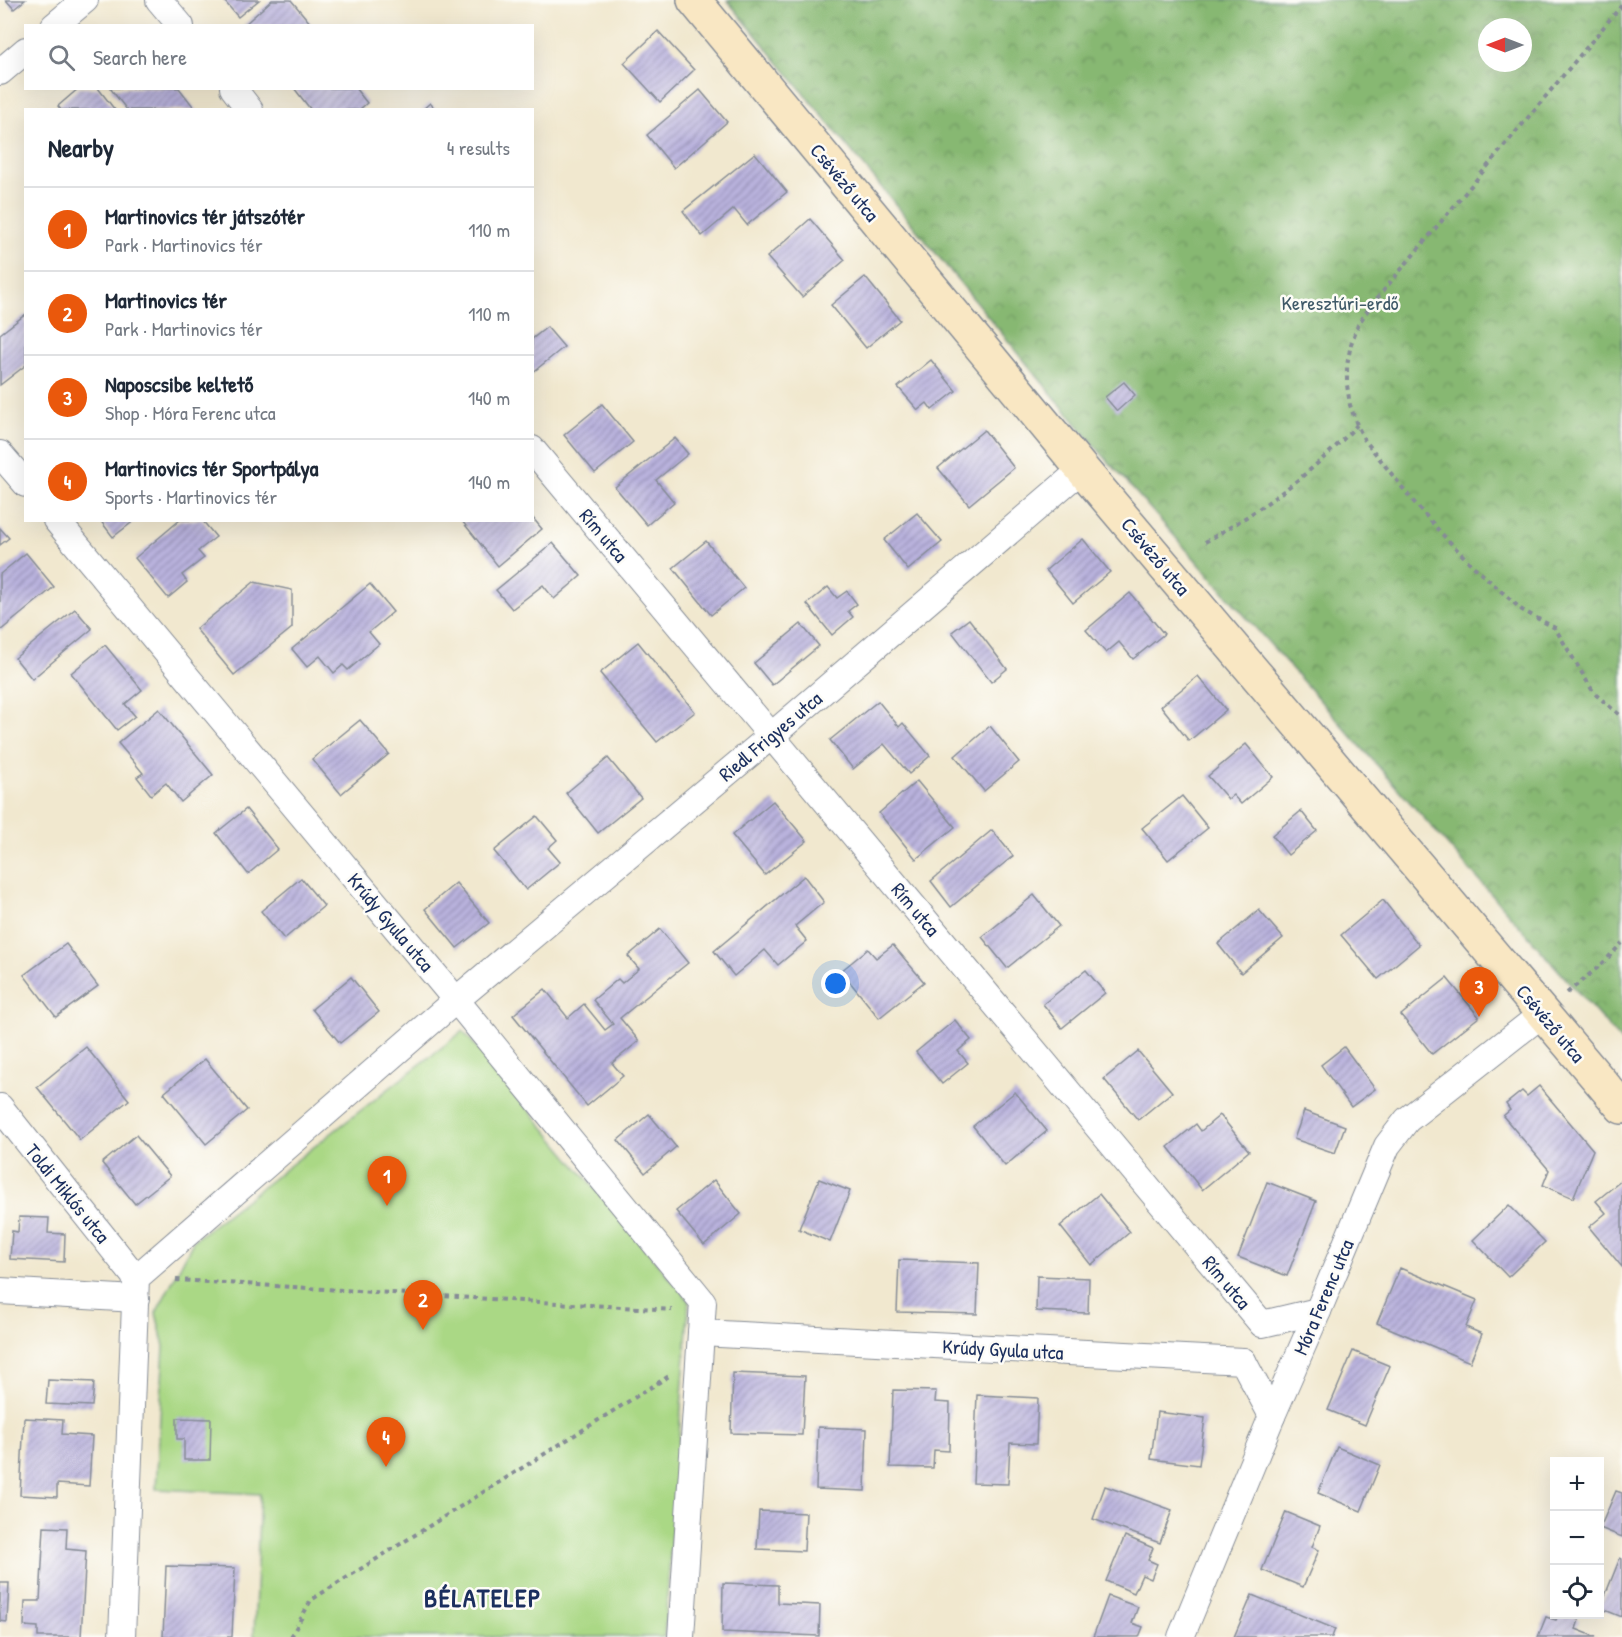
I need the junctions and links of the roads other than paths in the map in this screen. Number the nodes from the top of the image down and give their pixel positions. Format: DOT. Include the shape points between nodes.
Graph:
graph roads {
  1 [pos="85,0"];
  2 [pos="159,0"];
  3 [pos="694,0"];
  4 [pos="56,24"];
  5 [pos="179,24"];
  6 [pos="24,52"];
  7 [pos="0,72"];
  8 [pos="235,90"];
  9 [pos="248,108"];
  10 [pos="534,451"];
  11 [pos="0,454"];
  12 [pos="1082,469"];
  13 [pos="24,482"];
  14 [pos="58,522"];
  15 [pos="771,736"];
  16 [pos="456,1000"];
  17 [pos="1542,1014"];
  18 [pos="0,1107"];
  19 [pos="1622,1107"];
  20 [pos="136,1288"];
  21 [pos="0,1291"];
  22 [pos="1318,1311"];
  23 [pos="1262,1324"];
  24 [pos="701,1334"];
  25 [pos="1243,1361"];
  26 [pos="1272,1416"];
  27 [pos="122,1637"];
  28 [pos="681,1637"];
  29 [pos="1181,1637"];
  1 -- 4 [label="street"];
  2 -- 5 [label="street"];
  3 -- 12 [label="main road, Csévéző utca"];
  6 -- 7 [label="street"];
  8 -- 9 [label="street"];
  10 -- 15 [label="street, Rím utca"];
  11 -- 13 [label="street"];
  12 -- 15 [label="street, Riedl Frigyes utca"];
  12 -- 17 [label="main road, Csévéző utca"];
  14 -- 16 [label="street, Krúdy Gyula utca"];
  15 -- 16 [label="street, Riedl Frigyes utca"];
  15 -- 23 [label="street, Rím utca"];
  16 -- 20 [label="street, Riedl Frigyes utca"];
  16 -- 24 [label="street, Krúdy Gyula utca" via="703,1302"];
  17 -- 19 [label="main road, Csévéző utca"];
  17 -- 22 [label="street, Móra Ferenc utca" via="1407,1120 1387,1146"];
  18 -- 20 [label="street, Toldi Miklós utca"];
  20 -- 21 [label="street"];
  20 -- 27 [label="street"];
  22 -- 23 [label="street, Rím utca"];
  22 -- 26 [label="street, Móra Ferenc utca"];
  23 -- 25 [label="street"];
  24 -- 25 [label="street, Krúdy Gyula utca"];
  24 -- 28 [label="street"];
  25 -- 26 [label="street"];
  26 -- 29 [label="street, Móra Ferenc utca"];
}
